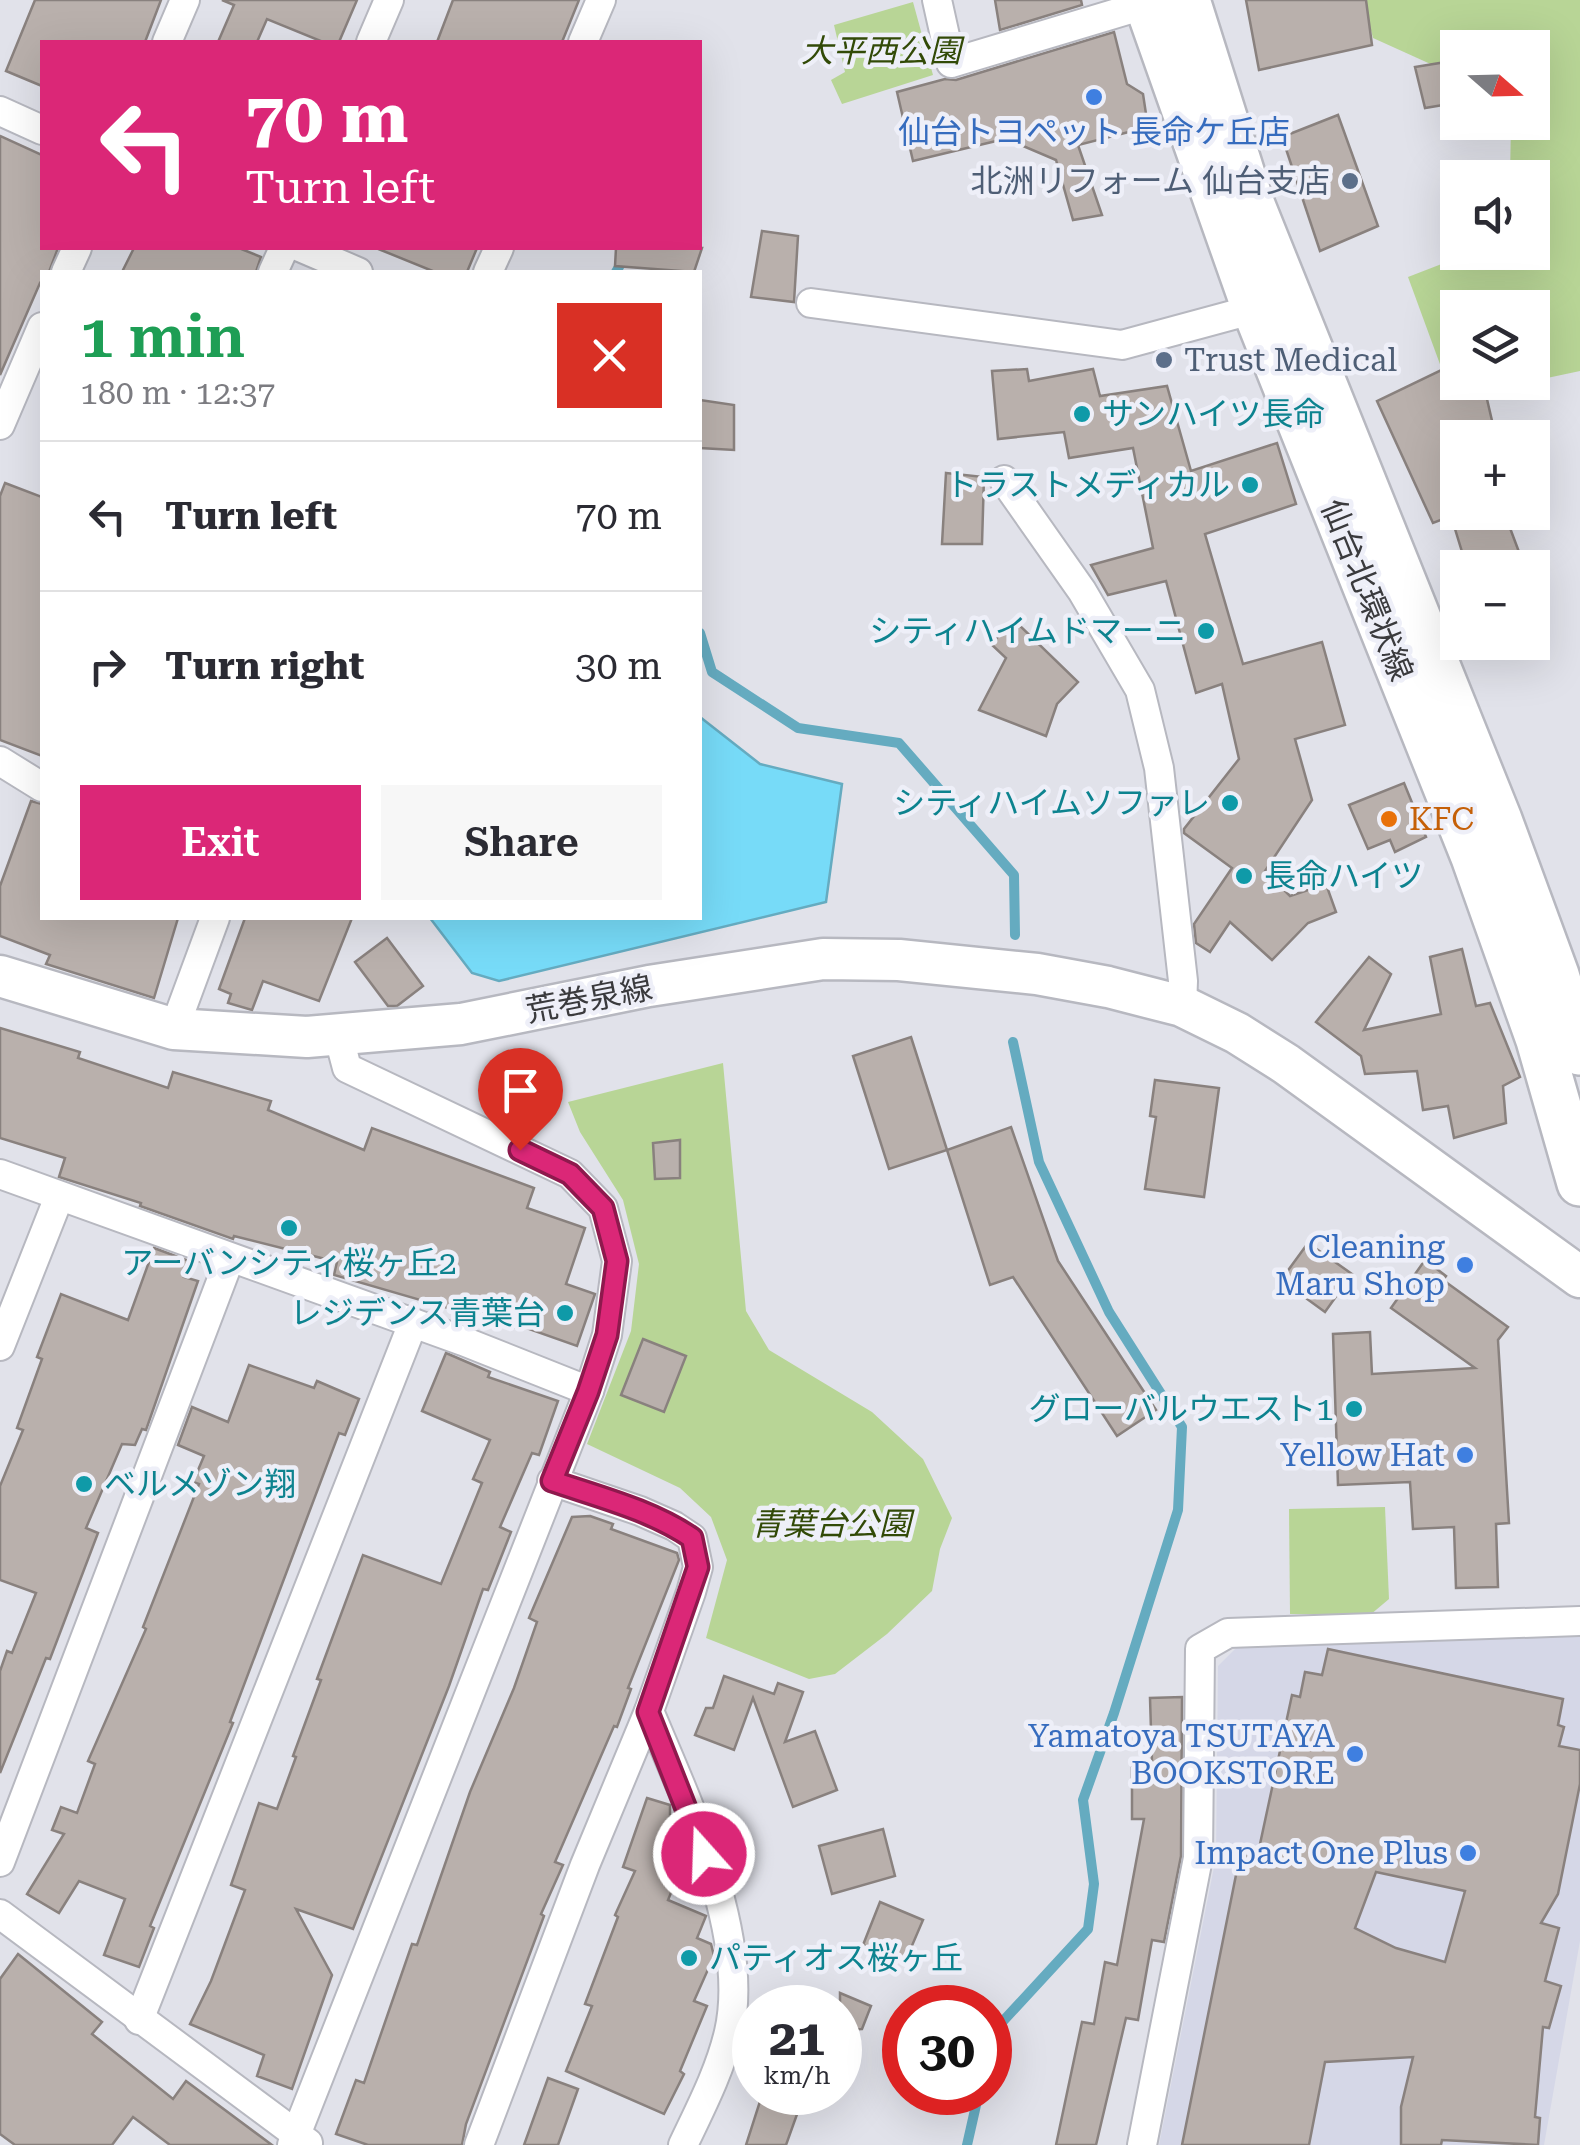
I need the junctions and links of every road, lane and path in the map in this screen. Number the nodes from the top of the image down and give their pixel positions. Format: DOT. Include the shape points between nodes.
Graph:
graph roads {
  1 [pos="185,0"];
  2 [pos="389,0"];
  3 [pos="601,0"];
  4 [pos="936,0"];
  5 [pos="1160,1"];
  6 [pos="168,40"];
  7 [pos="372,40"];
  8 [pos="584,40"];
  9 [pos="0,111"];
  10 [pos="40,129"];
  11 [pos="307,250"];
  12 [pos="353,270"];
  13 [pos="811,303"];
  14 [pos="1255,310"];
  15 [pos="40,332"];
  16 [pos="0,424"];
  17 [pos="1004,480"];
  18 [pos="0,761"];
  19 [pos="40,786"];
  20 [pos="214,920"];
  21 [pos="0,976"];
  22 [pos="1182,1006"];
  23 [pos="174,1028"];
  24 [pos="338,1034"];
  25 [pos="1580,1052"];
  26 [pos="0,1174"];
  27 [pos="1580,1183"];
  28 [pos="58,1197"];
  29 [pos="230,1258"];
  30 [pos="1580,1277"];
  31 [pos="413,1323"];
  32 [pos="0,1346"];
  33 [pos="588,1392"];
  34 [pos="552,1481"];
  35 [pos="1580,1621"];
  36 [pos="648,1712"];
  37 [pos="0,1862"];
  38 [pos="0,1914"];
  39 [pos="139,2020"];
  40 [pos="300,2141"];
  41 [pos="479,2145"];
  42 [pos="684,2145"];
  43 [pos="1142,2145"];
  1 -- 6 [label="street"];
  2 -- 7 [label="street"];
  3 -- 8 [label="street"];
  4 -- 5 [label="street" via="951,62"];
  5 -- 14 [label="main road, 仙台北環状線"];
  5 -- 25 [label="main road, 仙台北環状線" via="1251,204 1499,820"];
  9 -- 10 [label="street"];
  11 -- 12 [label="street"];
  13 -- 14 [label="street" via="1122,345"];
  14 -- 27 [label="main road, 仙台北環状線" via="1474,857 1539,1040"];
  15 -- 16 [label="street"];
  17 -- 22 [label="street" via="1140,690 1158,768"];
  18 -- 19 [label="street"];
  20 -- 23 [label="street"];
  21 -- 23 [label="street, 荒巻泉線"];
  22 -- 24 [label="street, 荒巻泉線" via="1037,974 823,959 462,1024"];
  22 -- 30 [label="street, 荒巻泉線" via="1286,1064"];
  23 -- 24 [label="street, 荒巻泉線"];
  24 -- 33 [label="street" via="346,1068 570,1174 603,1208 617,1261 607,1335"];
  26 -- 28 [label="street"];
  28 -- 29 [label="street"];
  28 -- 32 [label="street"];
  29 -- 31 [label="street"];
  29 -- 37 [label="street"];
  31 -- 33 [label="street"];
  31 -- 39 [label="street"];
  33 -- 34 [label="street"];
  34 -- 36 [label="street" via="640,1511 692,1538 698,1567"];
  34 -- 40 [label="street"];
  35 -- 43 [label="street" via="1228,1633 1200,1650 1198,1858"];
  36 -- 41 [label="street"];
  36 -- 42 [label="street" via="724,1913 734,1972 730,2031"];
  38 -- 39 [label="street"];
  39 -- 40 [label="street"];
}
